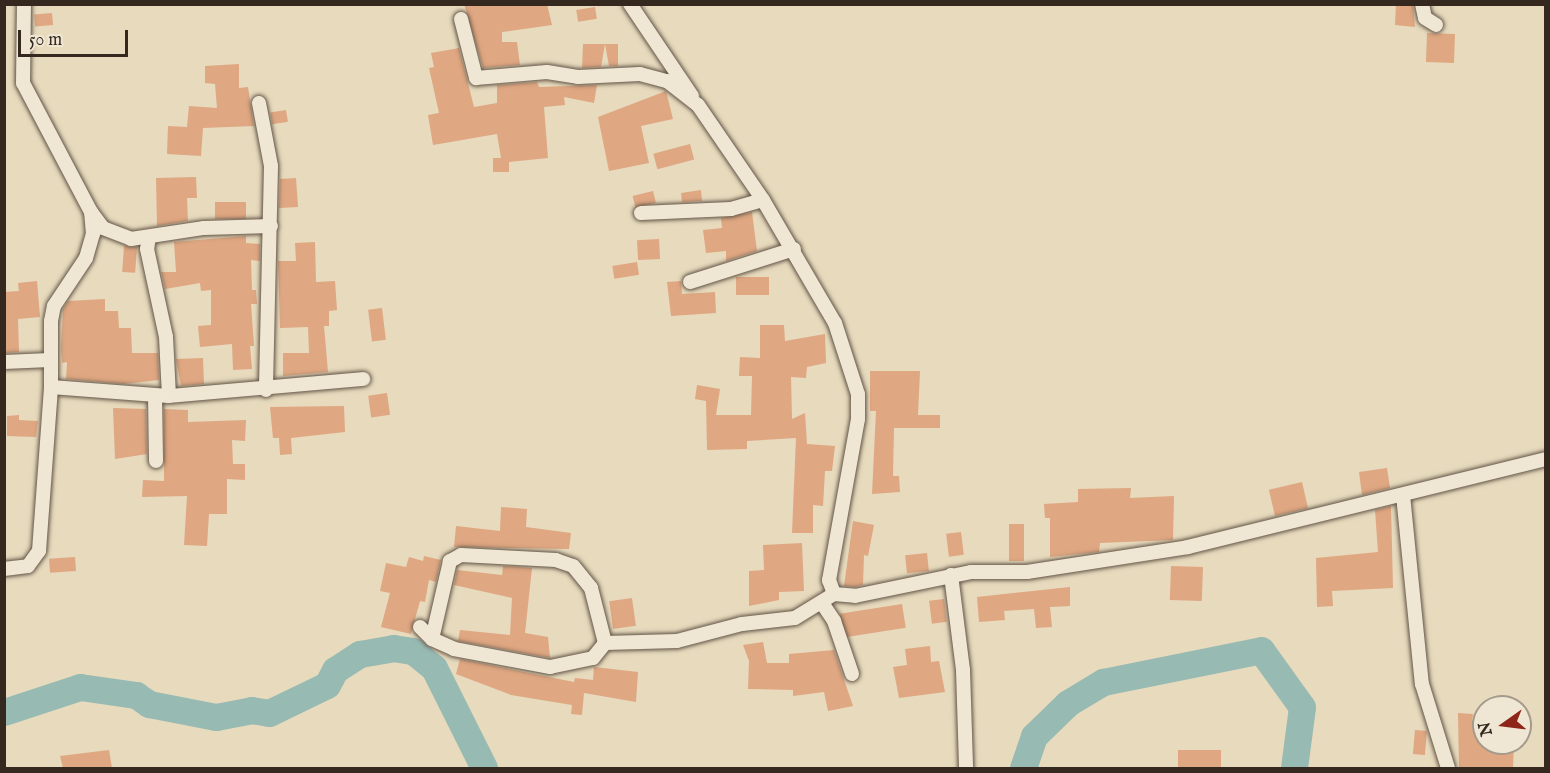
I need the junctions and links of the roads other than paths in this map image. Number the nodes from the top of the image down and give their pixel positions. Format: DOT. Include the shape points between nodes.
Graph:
graph roads {
  1 [pos="24,4"];
  2 [pos="630,4"];
  3 [pos="1422,4"];
  4 [pos="461,20"];
  5 [pos="1436,25"];
  6 [pos="260,104"];
  7 [pos="698,105"];
  8 [pos="763,200"];
  9 [pos="91,212"];
  10 [pos="641,213"];
  11 [pos="271,226"];
  12 [pos="149,237"];
  13 [pos="794,249"];
  14 [pos="690,282"];
  15 [pos="50,360"];
  16 [pos="4,362"];
  17 [pos="363,379"];
  18 [pos="51,387"];
  19 [pos="266,390"];
  20 [pos="162,396"];
  21 [pos="1545,459"];
  22 [pos="156,461"];
  23 [pos="1403,495"];
  24 [pos="4,570"];
  25 [pos="951,575"];
  26 [pos="834,594"];
  27 [pos="822,603"];
  28 [pos="420,627"];
  29 [pos="432,639"];
  30 [pos="605,643"];
  31 [pos="852,674"];
  32 [pos="966,768"];
  33 [pos="1448,768"];
  1 -- 9 [label="street" via="23,83"];
  2 -- 7 [label="street"];
  3 -- 5 [label="street" via="1425,18"];
  4 -- 7 [label="street" via="476,78 533,72 604,78 640,74 667,81"];
  6 -- 11 [label="street" via="271,166"];
  7 -- 8 [label="street"];
  8 -- 10 [label="street" via="731,209"];
  8 -- 13 [label="street"];
  9 -- 12 [label="street" via="114,235 131,239"];
  9 -- 15 [label="street" via="91,246 54,306"];
  11 -- 12 [label="street" via="204,228"];
  11 -- 19 [label="street"];
  12 -- 20 [label="street" via="147,249 166,338"];
  13 -- 14 [label="street"];
  13 -- 26 [label="street" via="843,342 859,406 829,580"];
  15 -- 16 [label="street"];
  15 -- 18 [label="street"];
  17 -- 19 [label="street"];
  18 -- 20 [label="street"];
  18 -- 24 [label="street" via="39,551 28,566"];
  19 -- 20 [label="street"];
  20 -- 22 [label="street"];
  21 -- 23 [label="street"];
  23 -- 25 [label="street" via="1173,550 1027,572"];
  23 -- 33 [label="street" via="1422,684"];
  25 -- 26 [label="street" via="866,595"];
  25 -- 32 [label="street" via="963,670"];
  26 -- 27 [label="street"];
  27 -- 30 [label="street" via="795,618 742,624 690,639"];
  27 -- 31 [label="street" via="834,621"];
  28 -- 29 [label="street"];
  29 -- 30 [label="street" via="454,649 550,667 593,658"];
  29 -- 30 [label="street" via="450,561 461,555 555,560 573,566 591,588"];
}
